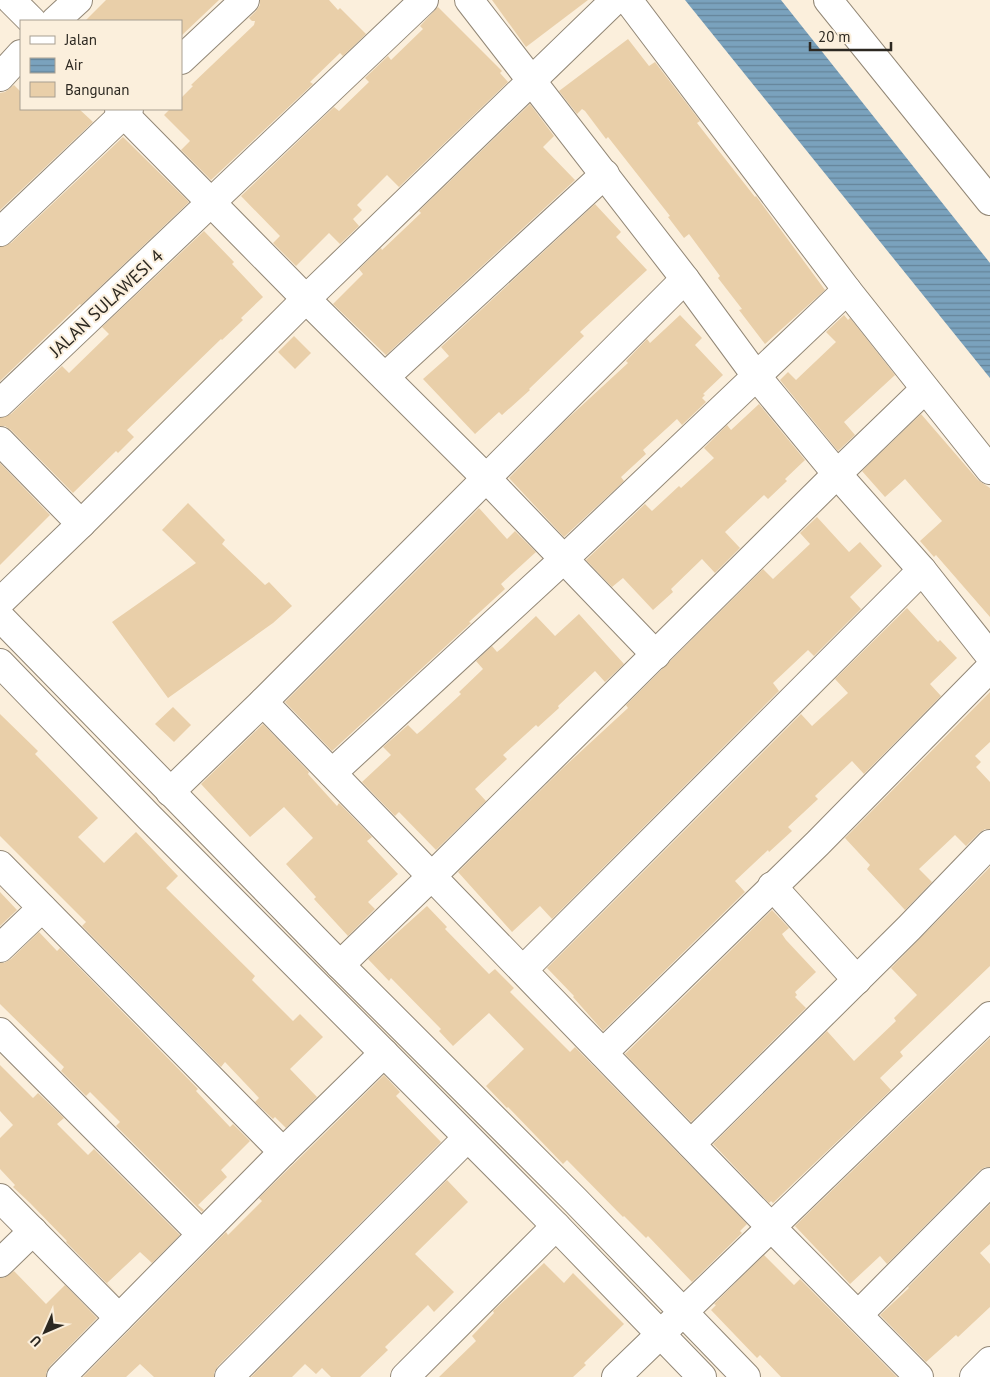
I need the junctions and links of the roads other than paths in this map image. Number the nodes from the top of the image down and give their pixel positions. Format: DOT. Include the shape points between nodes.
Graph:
graph roads {
  1 [pos="11,0"];
  2 [pos="78,0"];
  3 [pos="245,0"];
  4 [pos="424,0"];
  5 [pos="469,0"];
  6 [pos="615,0"];
  7 [pos="628,0"];
  8 [pos="828,0"];
  9 [pos="31,20"];
  10 [pos="55,20"];
  11 [pos="20,55"];
  12 [pos="182,59"];
  13 [pos="0,77"];
  14 [pos="532,80"];
  15 [pos="124,110"];
  16 [pos="605,174"];
  17 [pos="990,201"];
  18 [pos="211,203"];
  19 [pos="0,232"];
  20 [pos="685,279"];
  21 [pos="847,290"];
  22 [pos="306,299"];
  23 [pos="385,377"];
  24 [pos="757,377"];
  25 [pos="925,389"];
  26 [pos="0,403"];
  27 [pos="0,441"];
  28 [pos="990,470"];
  29 [pos="836,474"];
  30 [pos="486,478"];
  31 [pos="81,524"];
  32 [pos="564,559"];
  33 [pos="922,570"];
  34 [pos="0,602"];
  35 [pos="0,617"];
  36 [pos="656,655"];
  37 [pos="990,656"];
  38 [pos="0,663"];
  39 [pos="990,668"];
  40 [pos="262,702"];
  41 [pos="332,773"];
  42 [pos="170,792"];
  43 [pos="990,844"];
  44 [pos="0,865"];
  45 [pos="432,876"];
  46 [pos="772,886"];
  47 [pos="42,908"];
  48 [pos="0,948"];
  49 [pos="340,965"];
  50 [pos="523,970"];
  51 [pos="857,980"];
  52 [pos="990,1016"];
  53 [pos="0,1032"];
  54 [pos="603,1052"];
  55 [pos="384,1053"];
  56 [pos="467,1138"];
  57 [pos="691,1144"];
  58 [pos="283,1152"];
  59 [pos="990,1182"];
  60 [pos="0,1198"];
  61 [pos="556,1226"];
  62 [pos="772,1227"];
  63 [pos="33,1231"];
  64 [pos="201,1234"];
  65 [pos="0,1263"];
  66 [pos="684,1313"];
  67 [pos="858,1315"];
  68 [pos="119,1318"];
  69 [pos="659,1334"];
  70 [pos="990,1361"];
  71 [pos="61,1377"];
  72 [pos="229,1377"];
  73 [pos="405,1377"];
  74 [pos="616,1377"];
  75 [pos="702,1377"];
  76 [pos="746,1377"];
  77 [pos="919,1377"];
  78 [pos="974,1377"];
  1 -- 9 [label="street"];
  2 -- 10 [label="street"];
  3 -- 12 [label="street"];
  4 -- 18 [label="street, JALAN SULAWESI 4"];
  5 -- 14 [label="street"];
  6 -- 14 [label="street"];
  7 -- 21 [label="street"];
  8 -- 17 [label="street"];
  11 -- 13 [label="street"];
  14 -- 16 [label="street"];
  14 -- 22 [label="street"];
  15 -- 18 [label="street"];
  15 -- 19 [label="street"];
  16 -- 20 [label="street"];
  16 -- 23 [label="street"];
  18 -- 22 [label="street"];
  18 -- 26 [label="street, JALAN SULAWESI 4"];
  20 -- 24 [label="street"];
  20 -- 30 [label="street"];
  21 -- 24 [label="street"];
  21 -- 25 [label="street"];
  22 -- 23 [label="street"];
  22 -- 31 [label="street"];
  23 -- 30 [label="street"];
  24 -- 29 [label="street"];
  24 -- 32 [label="street"];
  25 -- 28 [label="street"];
  25 -- 29 [label="street"];
  27 -- 31 [label="street"];
  29 -- 33 [label="street"];
  29 -- 36 [label="street"];
  30 -- 32 [label="street"];
  30 -- 40 [label="street"];
  31 -- 34 [label="street"];
  32 -- 36 [label="street"];
  32 -- 41 [label="street"];
  33 -- 37 [label="street"];
  33 -- 50 [label="street"];
  35 -- 42 [label="street"];
  36 -- 45 [label="street"];
  38 -- 55 [label="street"];
  39 -- 46 [label="street"];
  40 -- 41 [label="street"];
  40 -- 42 [label="street"];
  41 -- 45 [label="street"];
  42 -- 49 [label="street"];
  43 -- 51 [label="street"];
  44 -- 47 [label="street"];
  45 -- 49 [label="street"];
  45 -- 50 [label="street"];
  46 -- 51 [label="street"];
  46 -- 54 [label="street"];
  47 -- 48 [label="street"];
  47 -- 58 [label="street"];
  49 -- 66 [label="street"];
  50 -- 54 [label="street"];
  51 -- 57 [label="street"];
  52 -- 62 [label="street"];
  53 -- 64 [label="street"];
  54 -- 57 [label="street"];
  55 -- 56 [label="street"];
  55 -- 58 [label="street"];
  56 -- 61 [label="street"];
  56 -- 72 [label="street"];
  57 -- 62 [label="street"];
  58 -- 64 [label="street"];
  59 -- 67 [label="street"];
  60 -- 63 [label="street"];
  61 -- 69 [label="street"];
  61 -- 73 [label="street"];
  62 -- 66 [label="street"];
  62 -- 67 [label="street"];
  63 -- 65 [label="street"];
  63 -- 68 [label="street"];
  64 -- 68 [label="street"];
  66 -- 69 [label="street"];
  66 -- 76 [label="street"];
  67 -- 77 [label="street"];
  68 -- 71 [label="street"];
  69 -- 74 [label="street"];
  69 -- 75 [label="street"];
  70 -- 78 [label="street"];
}
